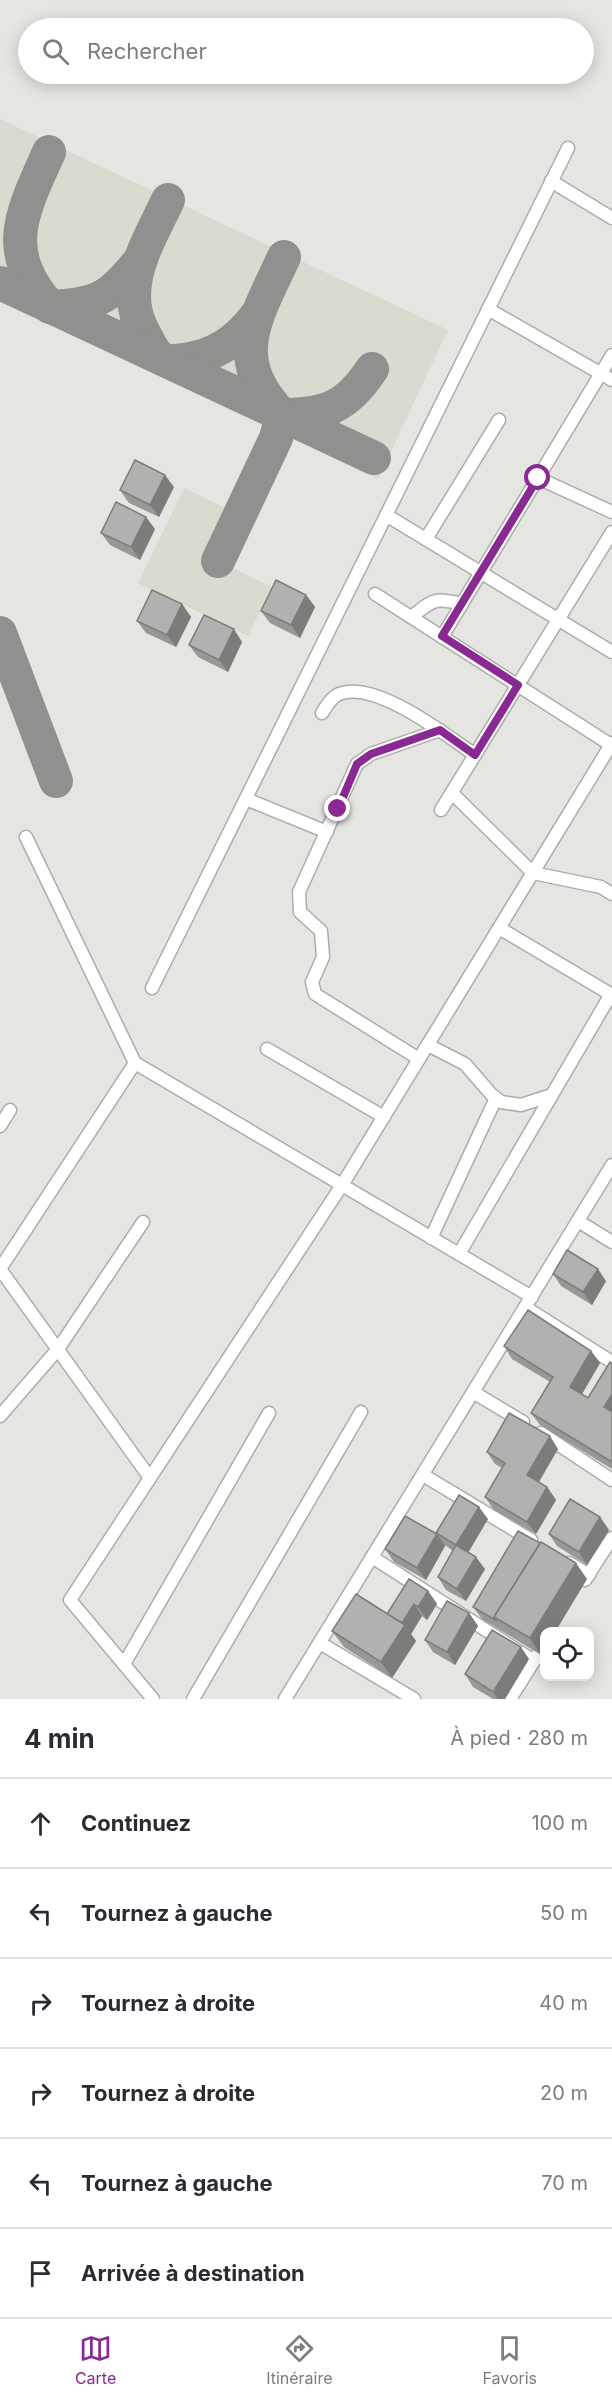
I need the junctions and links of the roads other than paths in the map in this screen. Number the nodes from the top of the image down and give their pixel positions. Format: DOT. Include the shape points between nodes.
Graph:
graph roads {
  1 [pos="568,148"];
  2 [pos="551,181"];
  3 [pos="612,218"];
  4 [pos="488,309"];
  5 [pos="612,355"];
  6 [pos="607,377"];
  7 [pos="499,420"];
  8 [pos="538,478"];
  9 [pos="612,512"];
  10 [pos="386,515"];
  11 [pos="612,532"];
  12 [pos="426,539"];
  13 [pos="608,548"];
  14 [pos="481,572"];
  15 [pos="375,594"];
  16 [pos="462,604"];
  17 [pos="411,617"];
  18 [pos="558,619"];
  19 [pos="442,636"];
  20 [pos="612,652"];
  21 [pos="518,685"];
  22 [pos="322,713"];
  23 [pos="440,730"];
  24 [pos="611,744"];
  25 [pos="475,755"];
  26 [pos="452,793"];
  27 [pos="246,799"];
  28 [pos="441,810"];
  29 [pos="327,832"];
  30 [pos="26,837"];
  31 [pos="533,873"];
  32 [pos="612,894"];
  33 [pos="499,928"];
  34 [pos="152,988"];
  35 [pos="611,995"];
  36 [pos="428,1045"];
  37 [pos="267,1049"];
  38 [pos="419,1059"];
  39 [pos="135,1063"];
  40 [pos="552,1095"];
  41 [pos="496,1098"];
  42 [pos="10,1110"];
  43 [pos="384,1117"];
  44 [pos="0,1126"];
  45 [pos="612,1165"];
  46 [pos="342,1185"];
  47 [pos="578,1221"];
  48 [pos="143,1222"];
  49 [pos="432,1238"];
  50 [pos="612,1242"];
  51 [pos="459,1254"];
  52 [pos="0,1269"];
  53 [pos="528,1302"];
  54 [pos="57,1349"];
  55 [pos="612,1362"];
  56 [pos="473,1392"];
  57 [pos="361,1412"];
  58 [pos="269,1413"];
  59 [pos="0,1416"];
  60 [pos="423,1474"];
  61 [pos="150,1478"];
  62 [pos="612,1480"];
  63 [pos="612,1538"];
  64 [pos="539,1545"];
  65 [pos="372,1557"];
  66 [pos="559,1557"];
  67 [pos="589,1575"];
  68 [pos="577,1594"];
  69 [pos="320,1643"];
  70 [pos="540,1651"];
  71 [pos="534,1661"];
  72 [pos="123,1664"];
  73 [pos="153,1699"];
  74 [pos="193,1699"];
  75 [pos="285,1699"];
  76 [pos="414,1699"];
  77 [pos="510,1699"];
  1 -- 2 [label="street"];
  2 -- 3 [label="street"];
  2 -- 4 [label="street"];
  4 -- 6 [label="street"];
  4 -- 10 [label="street"];
  5 -- 6 [label="street"];
  6 -- 8 [label="street"];
  7 -- 12 [label="street"];
  8 -- 9 [label="street"];
  8 -- 14 [label="street"];
  10 -- 12 [label="street"];
  10 -- 27 [label="street"];
  11 -- 13 [label="street"];
  12 -- 14 [label="street"];
  13 -- 18 [label="street"];
  14 -- 16 [label="street"];
  14 -- 18 [label="street"];
  15 -- 17 [label="street"];
  16 -- 17 [label="street" via="433,601"];
  16 -- 19 [label="street"];
  17 -- 19 [label="street"];
  18 -- 20 [label="street"];
  18 -- 21 [label="street"];
  19 -- 21 [label="street"];
  21 -- 24 [label="street"];
  21 -- 25 [label="street"];
  22 -- 23 [label="street" via="334,696 345,692 373,695"];
  23 -- 25 [label="street"];
  23 -- 29 [label="street" via="371,754 357,764"];
  24 -- 31 [label="street"];
  25 -- 26 [label="street"];
  26 -- 28 [label="street"];
  26 -- 31 [label="street"];
  27 -- 29 [label="street"];
  27 -- 34 [label="street"];
  29 -- 38 [label="street" via="299,892 300,912 321,931 323,957 312,982 315,994"];
  30 -- 39 [label="street"];
  31 -- 32 [label="street" via="601,887"];
  31 -- 33 [label="street"];
  33 -- 35 [label="street"];
  33 -- 36 [label="street"];
  35 -- 40 [label="street"];
  36 -- 38 [label="street"];
  36 -- 41 [label="street" via="465,1064"];
  37 -- 43 [label="street"];
  38 -- 43 [label="street"];
  39 -- 46 [label="street"];
  39 -- 52 [label="street"];
  40 -- 41 [label="street" via="521,1105"];
  40 -- 51 [label="street"];
  41 -- 49 [label="street"];
  42 -- 44 [label="street"];
  43 -- 46 [label="street"];
  45 -- 47 [label="street"];
  46 -- 49 [label="street"];
  46 -- 61 [label="street"];
  47 -- 50 [label="street"];
  47 -- 53 [label="street"];
  48 -- 54 [label="street"];
  49 -- 51 [label="street"];
  51 -- 53 [label="street"];
  52 -- 54 [label="street"];
  53 -- 55 [label="street"];
  53 -- 56 [label="street"];
  54 -- 59 [label="street"];
  54 -- 61 [label="street"];
  56 -- 60 [label="street"];
  56 -- 62 [label="street"];
  57 -- 74 [label="street"];
  58 -- 72 [label="street"];
  60 -- 64 [label="street"];
  60 -- 65 [label="street"];
  61 -- 72 [label="street" via="70,1600"];
  63 -- 67 [label="street"];
  65 -- 69 [label="street"];
  65 -- 71 [label="street"];
  66 -- 67 [label="street"];
  67 -- 68 [label="street"];
  69 -- 75 [label="street"];
  69 -- 76 [label="street"];
  70 -- 71 [label="street"];
  71 -- 77 [label="street"];
  72 -- 73 [label="street"];
}
